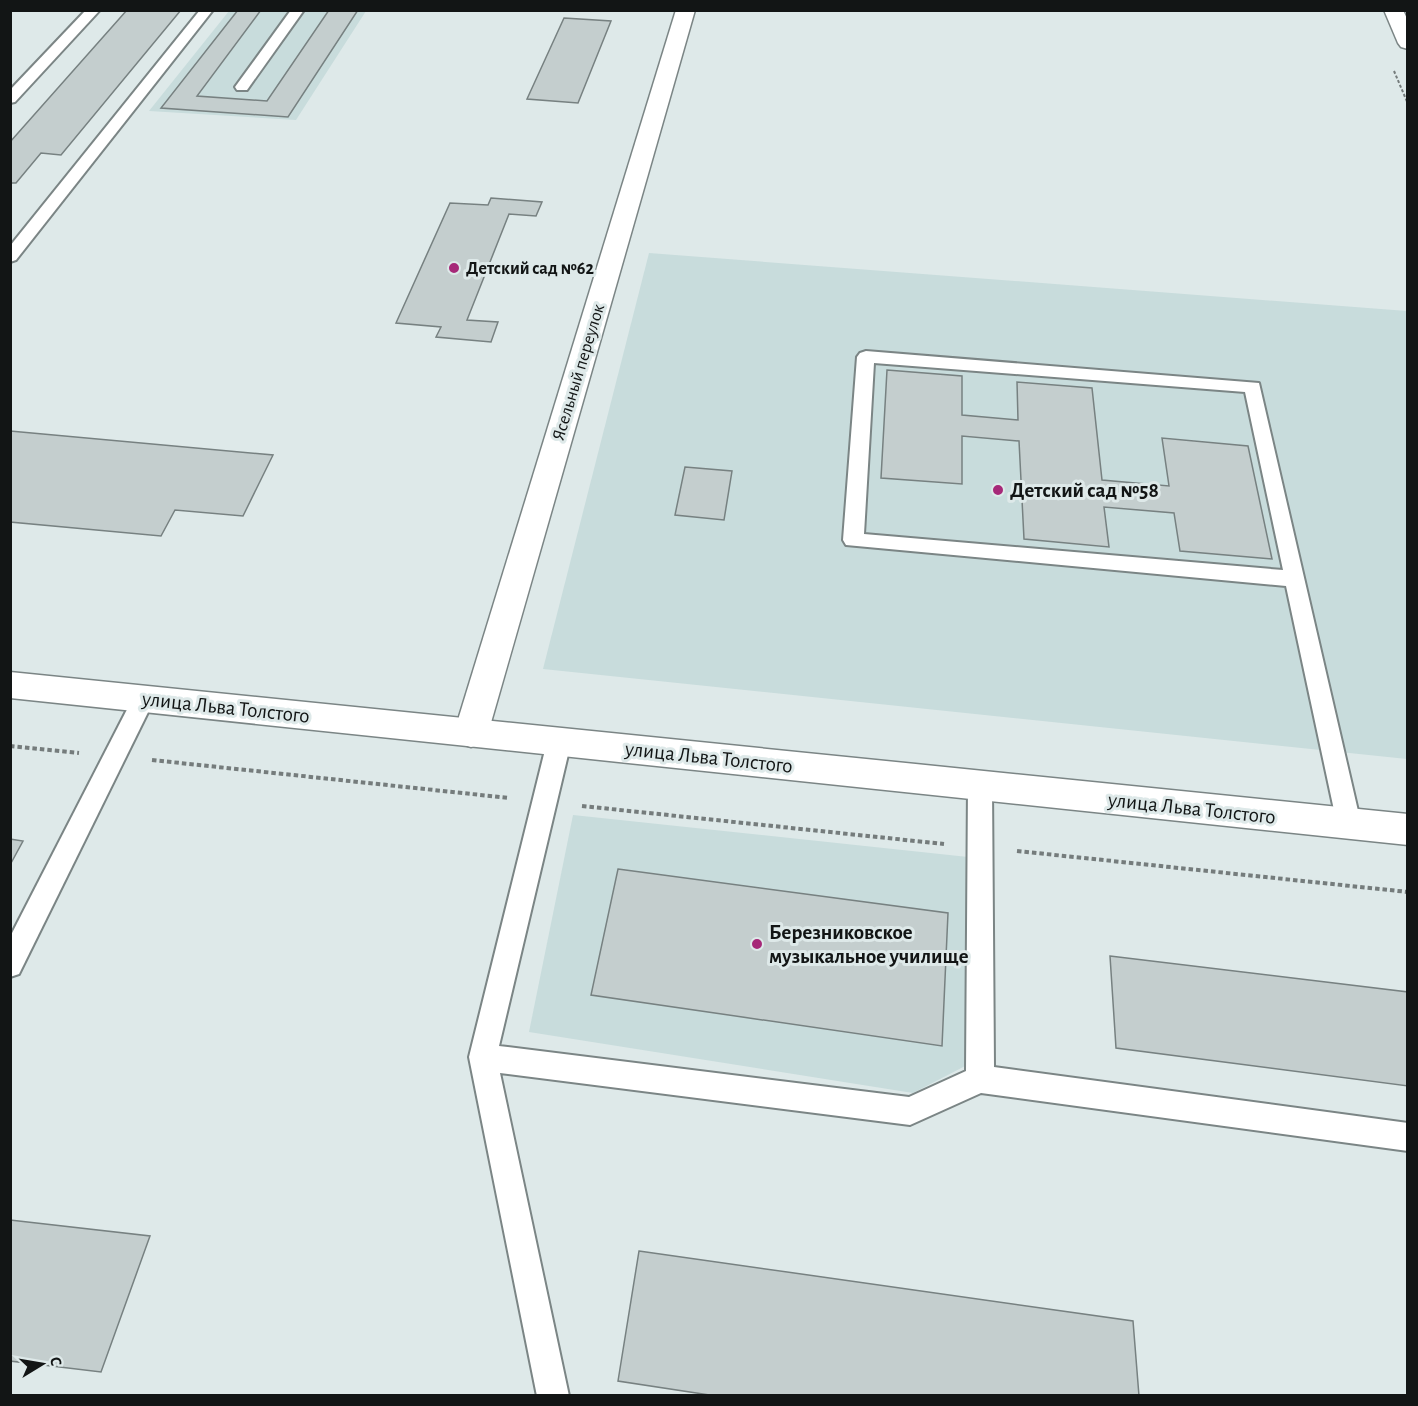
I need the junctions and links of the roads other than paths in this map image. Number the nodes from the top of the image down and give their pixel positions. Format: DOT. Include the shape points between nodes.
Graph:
graph roads {
  1 [pos="94,10"];
  2 [pos="207,10"];
  3 [pos="298,10"];
  4 [pos="686,10"];
  5 [pos="1393,10"];
  6 [pos="1407,43"];
  7 [pos="242,87"];
  8 [pos="10,99"];
  9 [pos="12,253"];
  10 [pos="1295,579"];
  11 [pos="10,685"];
  12 [pos="144,698"];
  13 [pos="471,733"];
  14 [pos="559,742"];
  15 [pos="980,786"];
  16 [pos="1349,824"];
  17 [pos="1407,830"];
  18 [pos="10,965"];
  19 [pos="483,1057"];
  20 [pos="980,1078"];
  21 [pos="1407,1137"];
  22 [pos="553,1395"];
  1 -- 8 [label="lane"];
  2 -- 9 [label="lane"];
  3 -- 7 [label="lane"];
  4 -- 13 [label="street, Ясельный переулок"];
  5 -- 6 [label="street"];
  10 -- 10 [label="lane" via="1253,387 866,357 853,540"];
  10 -- 16 [label="lane"];
  11 -- 12 [label="street, улица Льва Толстого"];
  12 -- 13 [label="street, улица Льва Толстого"];
  12 -- 18 [label="lane"];
  13 -- 14 [label="street, улица Льва Толстого"];
  14 -- 15 [label="street, улица Льва Толстого"];
  14 -- 19 [label="lane"];
  15 -- 16 [label="street, улица Льва Толстого"];
  15 -- 20 [label="lane"];
  16 -- 17 [label="street, улица Льва Толстого"];
  19 -- 20 [label="lane" via="910,1111"];
  19 -- 22 [label="lane"];
  20 -- 21 [label="lane"];
}
